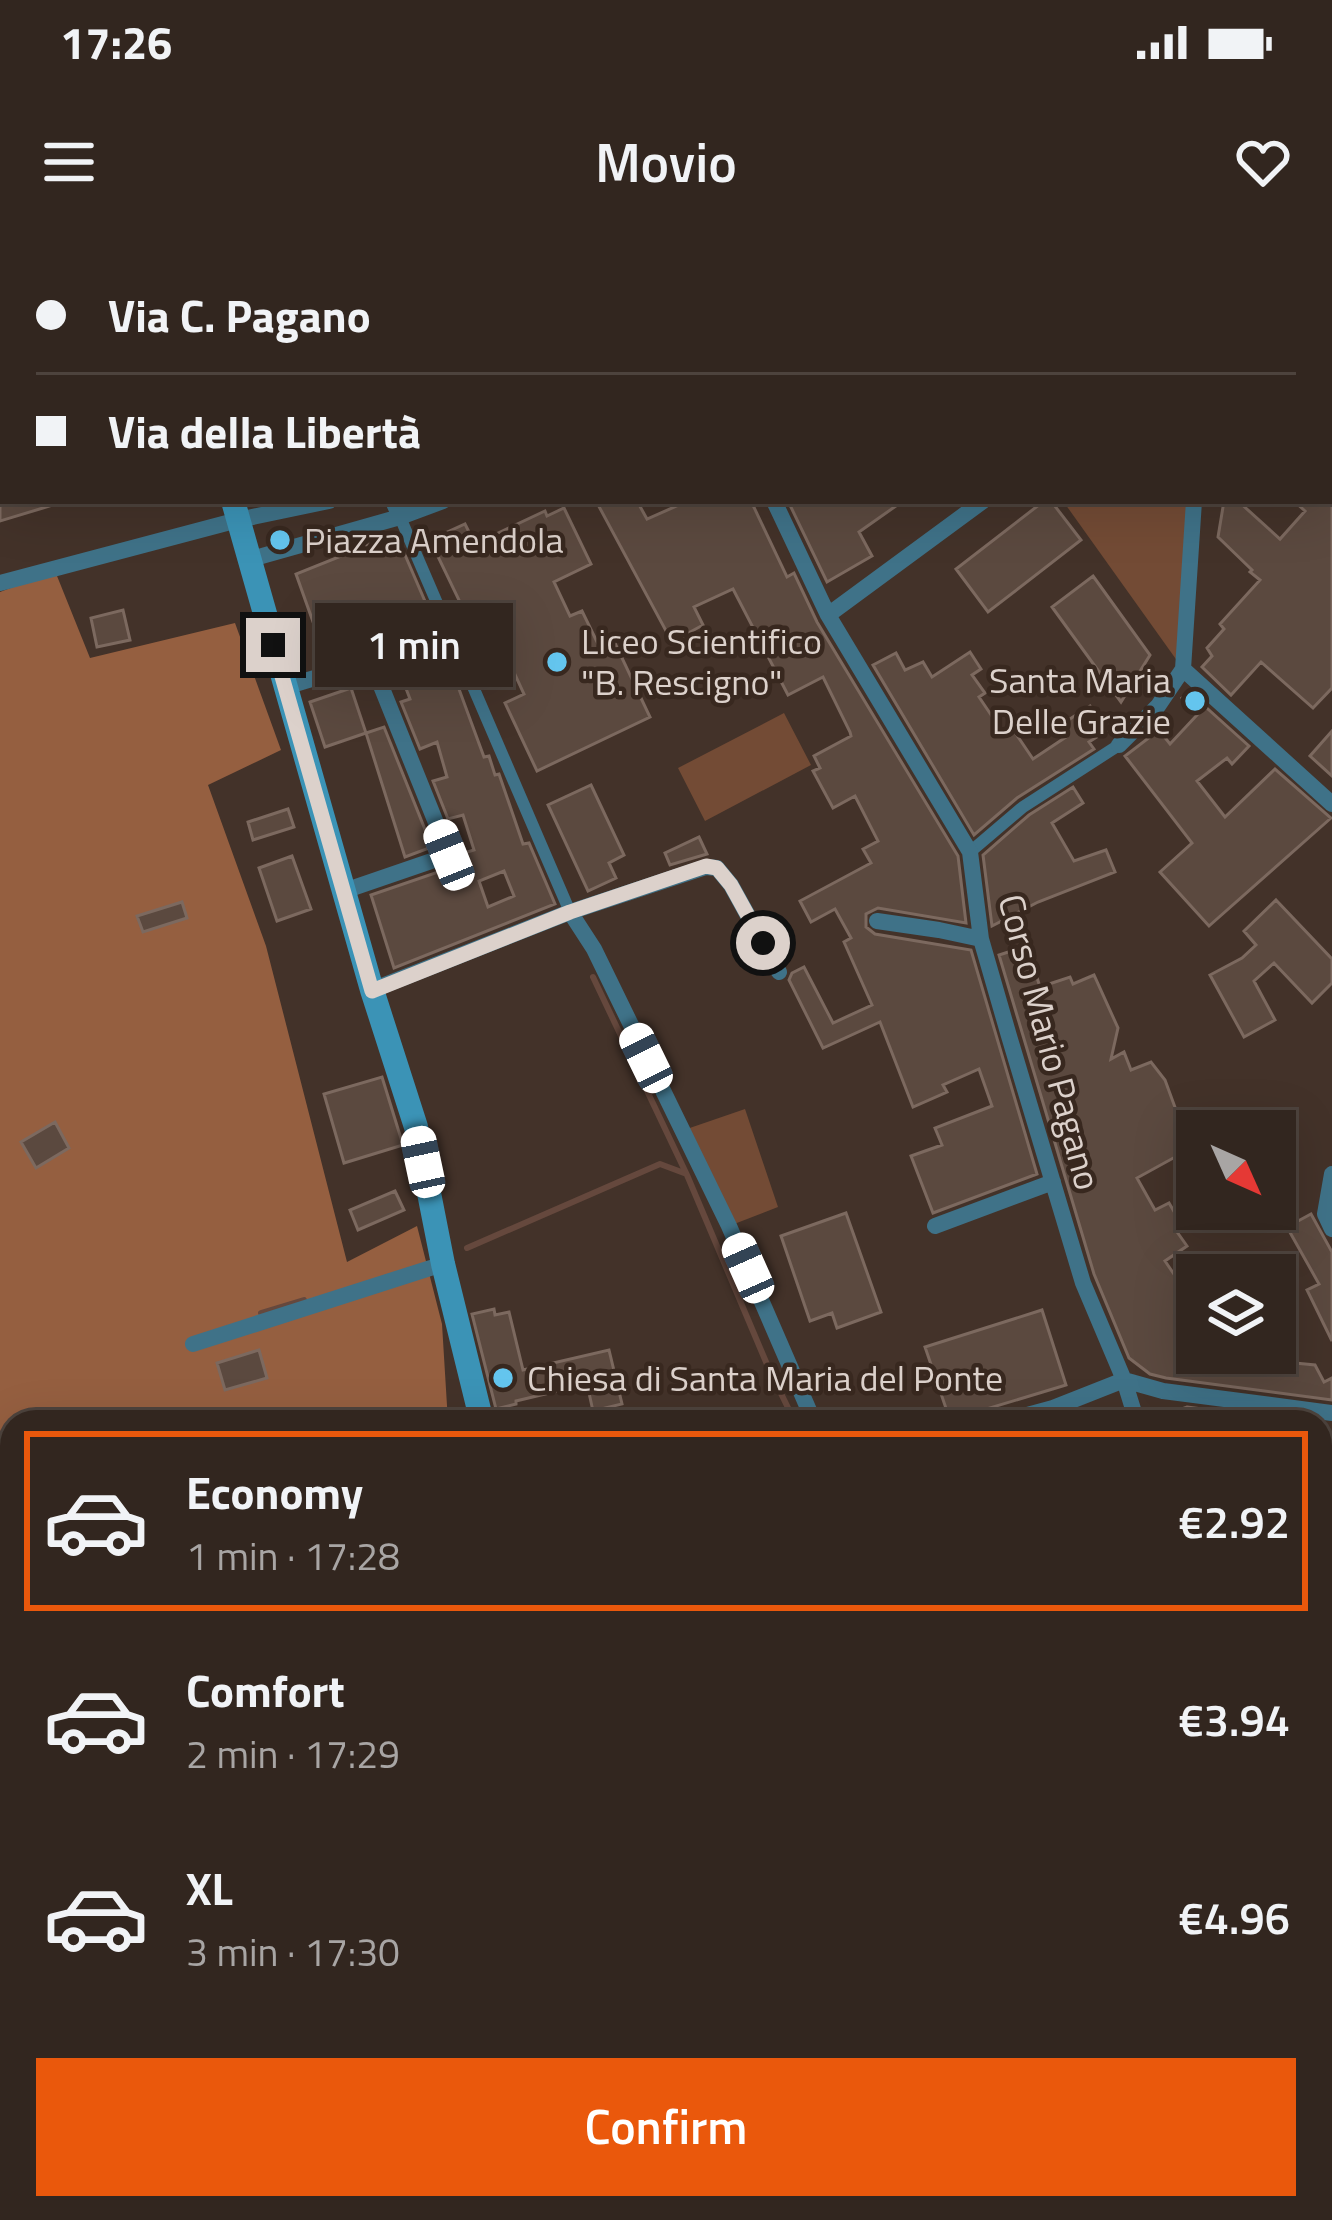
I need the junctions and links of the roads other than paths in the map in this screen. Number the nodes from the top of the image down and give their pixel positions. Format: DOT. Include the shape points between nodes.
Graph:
graph roads {
  1 [pos="301,504"];
  2 [pos="775,504"];
  3 [pos="979,504"];
  4 [pos="1194,504"];
  5 [pos="396,509"];
  6 [pos="235,511"];
  7 [pos="248,560"];
  8 [pos="0,584"];
  9 [pos="828,615"];
  10 [pos="1183,669"];
  11 [pos="285,687"];
  12 [pos="1119,745"];
  13 [pos="1332,804"];
  14 [pos="970,852"];
  15 [pos="344,891"];
  16 [pos="570,912"];
  17 [pos="877,921"];
  18 [pos="981,939"];
  19 [pos="778,972"];
  20 [pos="372,991"];
  21 [pos="1332,1174"];
  22 [pos="1053,1182"];
  23 [pos="935,1226"];
  24 [pos="1332,1229"];
  25 [pos="442,1264"];
  26 [pos="193,1344"];
  27 [pos="1124,1380"];
  28 [pos="479,1410"];
  29 [pos="809,1410"];
  30 [pos="1046,1410"];
  31 [pos="1133,1410"];
  32 [pos="1309,1410"];
  1 -- 6 [label="street"];
  2 -- 9 [label="street, Corso Mario Pagano"];
  3 -- 9 [label="street"];
  4 -- 10 [label="street"];
  5 -- 7 [label="street"];
  5 -- 16 [label="street"];
  6 -- 7 [label="main road"];
  6 -- 8 [label="street"];
  7 -- 11 [label="main road"];
  9 -- 14 [label="street, Corso Mario Pagano"];
  10 -- 12 [label="street"];
  10 -- 13 [label="street"];
  11 -- 15 [label="main road"];
  11 -- 15 [label="street" via="371,661 449,855"];
  12 -- 14 [label="street"];
  14 -- 18 [label="street, Corso Mario Pagano"];
  15 -- 20 [label="main road"];
  16 -- 19 [label="street" via="717,868"];
  16 -- 20 [label="street"];
  16 -- 29 [label="street" via="729,1226"];
  17 -- 18 [label="street"];
  18 -- 22 [label="street, Corso Mario Pagano"];
  20 -- 25 [label="main road" via="416,1127"];
  21 -- 24 [label="street" via="1324,1214"];
  22 -- 23 [label="street"];
  22 -- 27 [label="street, Corso Mario Pagano"];
  25 -- 26 [label="street"];
  25 -- 28 [label="main road"];
  27 -- 30 [label="street"];
  27 -- 31 [label="street, Corso Mario Pagano"];
  27 -- 32 [label="street"];
}
